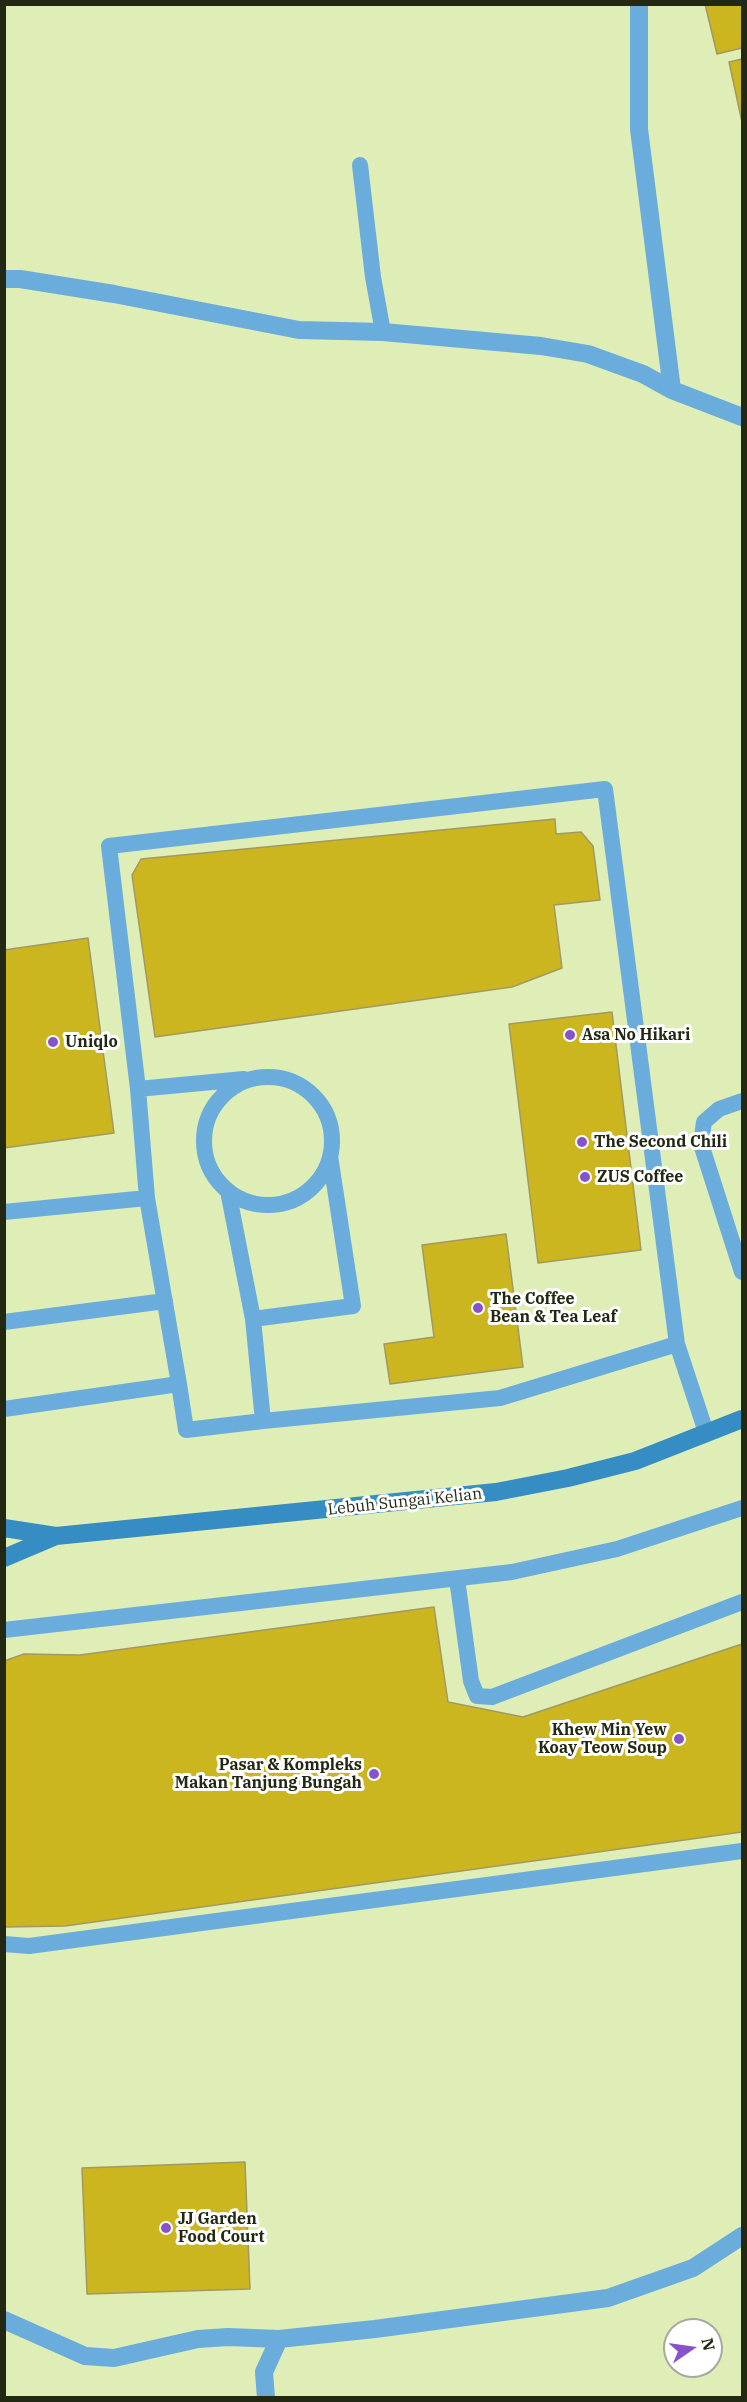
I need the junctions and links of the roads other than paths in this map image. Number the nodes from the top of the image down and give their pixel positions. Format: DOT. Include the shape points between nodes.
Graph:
graph roads {
  1 [pos="639,4"];
  2 [pos="360,165"];
  3 [pos="4,264"];
  4 [pos="12,279"];
  5 [pos="383,332"];
  6 [pos="672,390"];
  7 [pos="742,417"];
  8 [pos="255,1078"];
  9 [pos="138,1089"];
  10 [pos="742,1101"];
  11 [pos="330,1156"];
  12 [pos="228,1191"];
  13 [pos="147,1198"];
  14 [pos="4,1212"];
  15 [pos="742,1272"];
  16 [pos="165,1301"];
  17 [pos="253,1319"];
  18 [pos="4,1322"];
  19 [pos="676,1344"];
  20 [pos="179,1384"];
  21 [pos="4,1409"];
  22 [pos="742,1419"];
  23 [pos="263,1421"];
  24 [pos="706,1432"];
  25 [pos="742,1508"];
  26 [pos="4,1528"];
  27 [pos="56,1536"];
  28 [pos="4,1558"];
  29 [pos="457,1579"];
  30 [pos="742,1602"];
  31 [pos="4,1630"];
  32 [pos="742,1851"];
  33 [pos="4,1944"];
  34 [pos="742,2236"];
  35 [pos="4,2319"];
  36 [pos="279,2339"];
  37 [pos="266,2397"];
  1 -- 6 [label="street" via="639,129"];
  2 -- 5 [label="lane"];
  3 -- 4 [label="street"];
  4 -- 5 [label="street" via="114,294 299,330"];
  5 -- 6 [label="street" via="588,354 643,374"];
  6 -- 7 [label="street"];
  8 -- 9 [label="lane"];
  8 -- 11 [label="lane" via="276,1077 296,1083 313,1096 326,1113 331,1134"];
  8 -- 12 [label="lane" via="236,1085 220,1098 209,1116 204,1136 206,1157 214,1176"];
  9 -- 13 [label="lane"];
  9 -- 19 [label="lane" via="109,846 605,789"];
  10 -- 15 [label="lane" via="719,1109 704,1122 701,1144"];
  11 -- 12 [label="lane" via="322,1176 308,1192 289,1202 267,1206 247,1202"];
  11 -- 17 [label="lane" via="352,1306"];
  12 -- 17 [label="lane"];
  13 -- 14 [label="lane"];
  13 -- 16 [label="lane"];
  16 -- 18 [label="lane"];
  16 -- 20 [label="lane"];
  17 -- 23 [label="lane"];
  19 -- 23 [label="lane" via="500,1398"];
  19 -- 24 [label="lane"];
  20 -- 21 [label="lane"];
  20 -- 23 [label="lane" via="186,1430"];
  22 -- 24 [label="street, Lebuh Sungai Kelian"];
  24 -- 27 [label="street, Lebuh Sungai Kelian" via="635,1461 496,1492"];
  25 -- 29 [label="lane" via="617,1549 512,1572"];
  26 -- 27 [label="street"];
  27 -- 28 [label="street"];
  29 -- 30 [label="lane" via="471,1681 477,1696 492,1697"];
  29 -- 31 [label="lane"];
  32 -- 33 [label="lane" via="29,1946"];
  34 -- 36 [label="street" via="693,2268 608,2298"];
  35 -- 36 [label="street" via="85,2356 114,2358 198,2339"];
  36 -- 37 [label="street" via="264,2372"];
}
